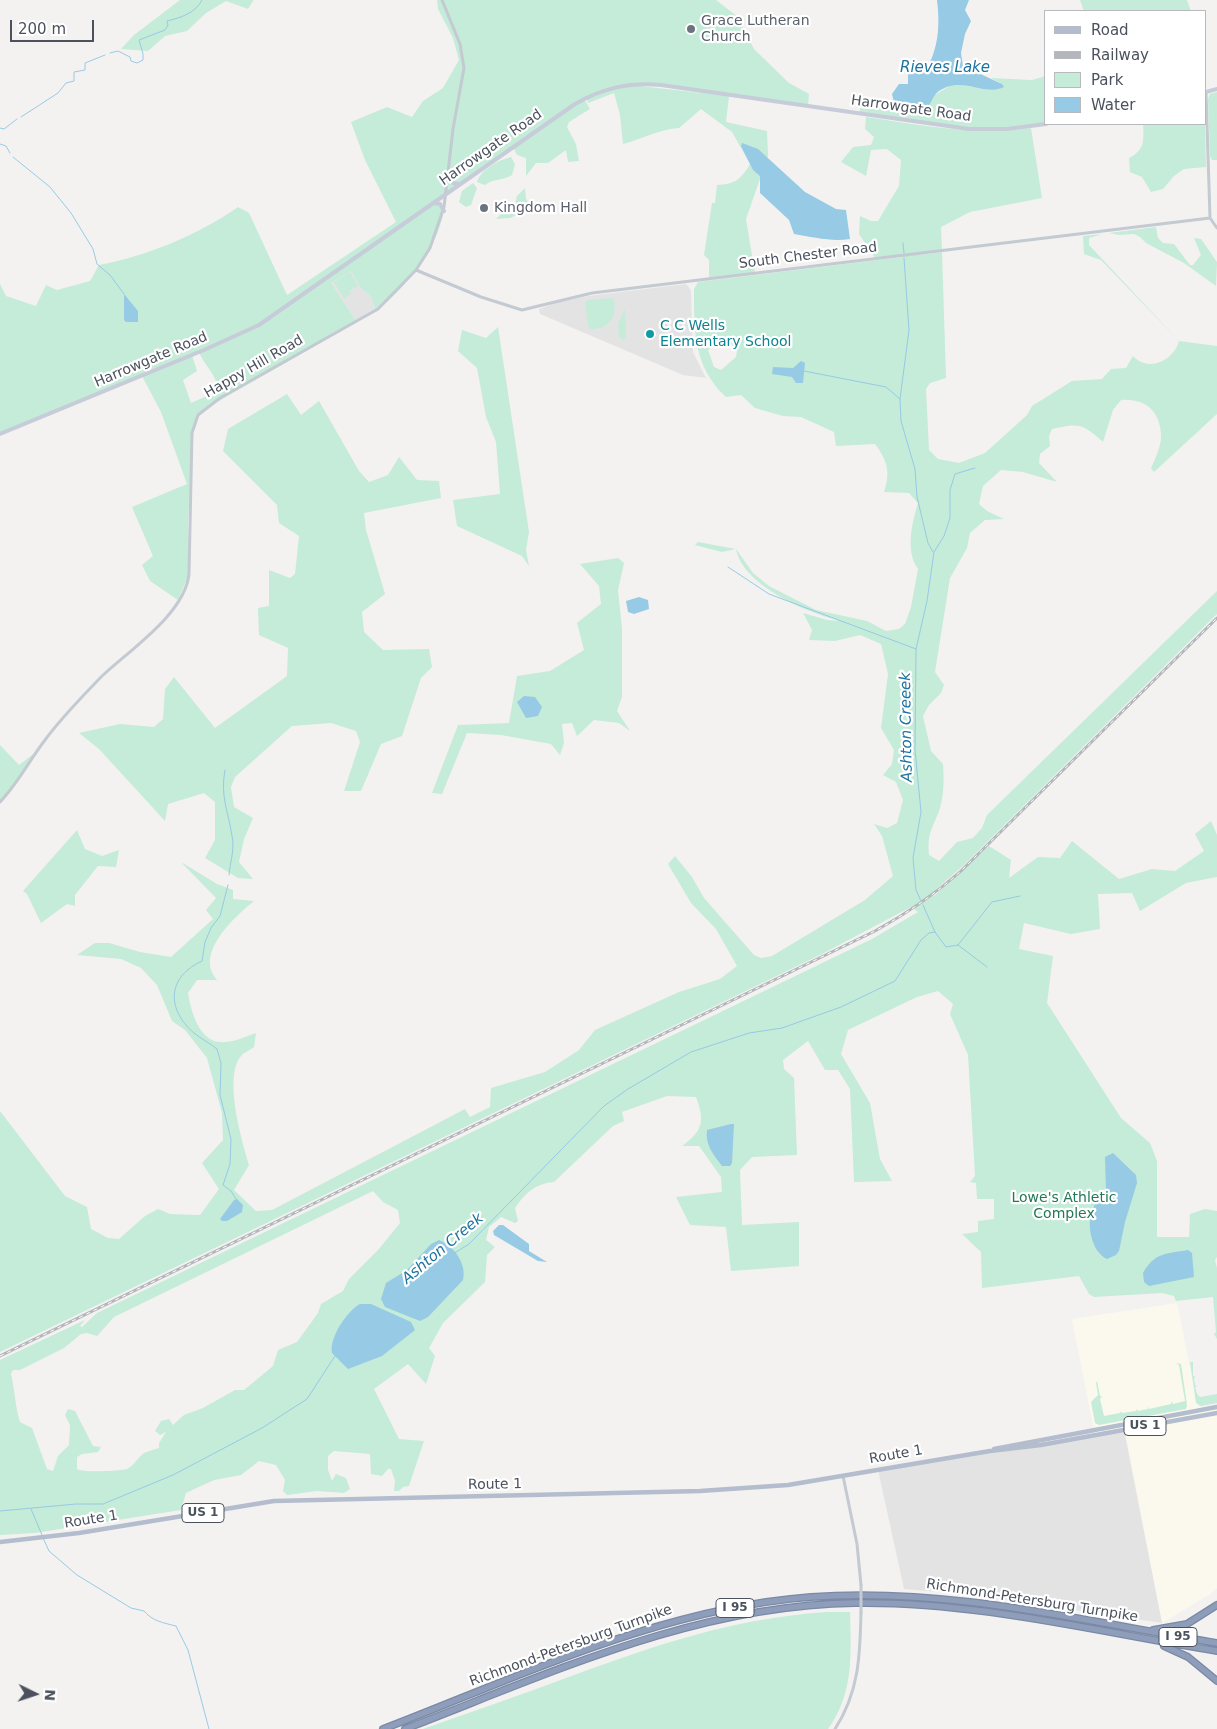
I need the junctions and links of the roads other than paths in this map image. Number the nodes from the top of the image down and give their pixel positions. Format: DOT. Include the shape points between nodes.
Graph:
graph roads {
  1 [pos="442,0"];
  2 [pos="1044,124"];
  3 [pos="1207,124"];
  4 [pos="448,177"];
  5 [pos="459,184"];
  6 [pos="446,193"];
  7 [pos="433,203"];
  8 [pos="444,211"];
  9 [pos="1210,218"];
  10 [pos="1217,228"];
  11 [pos="416,270"];
  12 [pos="0,434"];
  13 [pos="0,802"];
  14 [pos="1217,1407"];
  15 [pos="1217,1413"];
  16 [pos="990,1451"];
  17 [pos="843,1476"];
  18 [pos="0,1542"];
  19 [pos="1217,1605"];
  20 [pos="1139,1630"];
  21 [pos="1148,1640"];
  22 [pos="1217,1643"];
  23 [pos="1217,1651"];
  24 [pos="1217,1681"];
  25 [pos="383,1729"];
  26 [pos="405,1729"];
  27 [pos="835,1729"];
  1 -- 4 [label="street, Happy Hill Road" via="464,62"];
  2 -- 5 [label="main road, Harrowgate Road" via="969,129 661,85 629,84 603,90 574,104"];
  3 -- 9 [label="street"];
  4 -- 5 [label="main road"];
  4 -- 6 [label="street, Happy Hill Road"];
  5 -- 6 [label="main road, Harrowgate Road"];
  6 -- 7 [label="main road, Harrowgate Road"];
  6 -- 8 [label="street, Happy Hill Road"];
  7 -- 8 [label="main road" via="440,204"];
  7 -- 12 [label="main road, Harrowgate Road" via="259,324 200,352"];
  8 -- 11 [label="street, Happy Hill Road" via="432,246"];
  9 -- 10 [label="street"];
  9 -- 11 [label="street, South Chester Road" via="592,293 522,310"];
  11 -- 13 [label="street, Happy Hill Road" via="376,311 220,398 198,415 192,433 189,574 185,590 156,628 100,679 51,732 17,783"];
  14 -- 16 [label="main road, Route 1 / US 1"];
  15 -- 16 [label="main road, Route 1 / US 1" via="1041,1445"];
  16 -- 17 [label="main road, Route 1 / US 1"];
  17 -- 18 [label="main road, Route 1 / US 1" via="788,1485 699,1492 274,1501 79,1533"];
  17 -- 27 [label="street, bridge" via="861,1585 860,1656 850,1703"];
  19 -- 20 [label="highway" via="1187,1624"];
  20 -- 22 [label="highway, Richmond-Petersburg Turnpike / I 95"];
  20 -- 25 [label="highway, Richmond-Petersburg Turnpike / I 95" via="925,1597 849,1596 786,1600 698,1615 647,1629"];
  21 -- 23 [label="highway, Richmond-Petersburg Turnpike / I 95"];
  21 -- 24 [label="highway" via="1182,1654"];
  21 -- 26 [label="highway, Richmond-Petersburg Turnpike / I 95" via="938,1606 856,1603 784,1608 707,1621 656,1635"];
}
